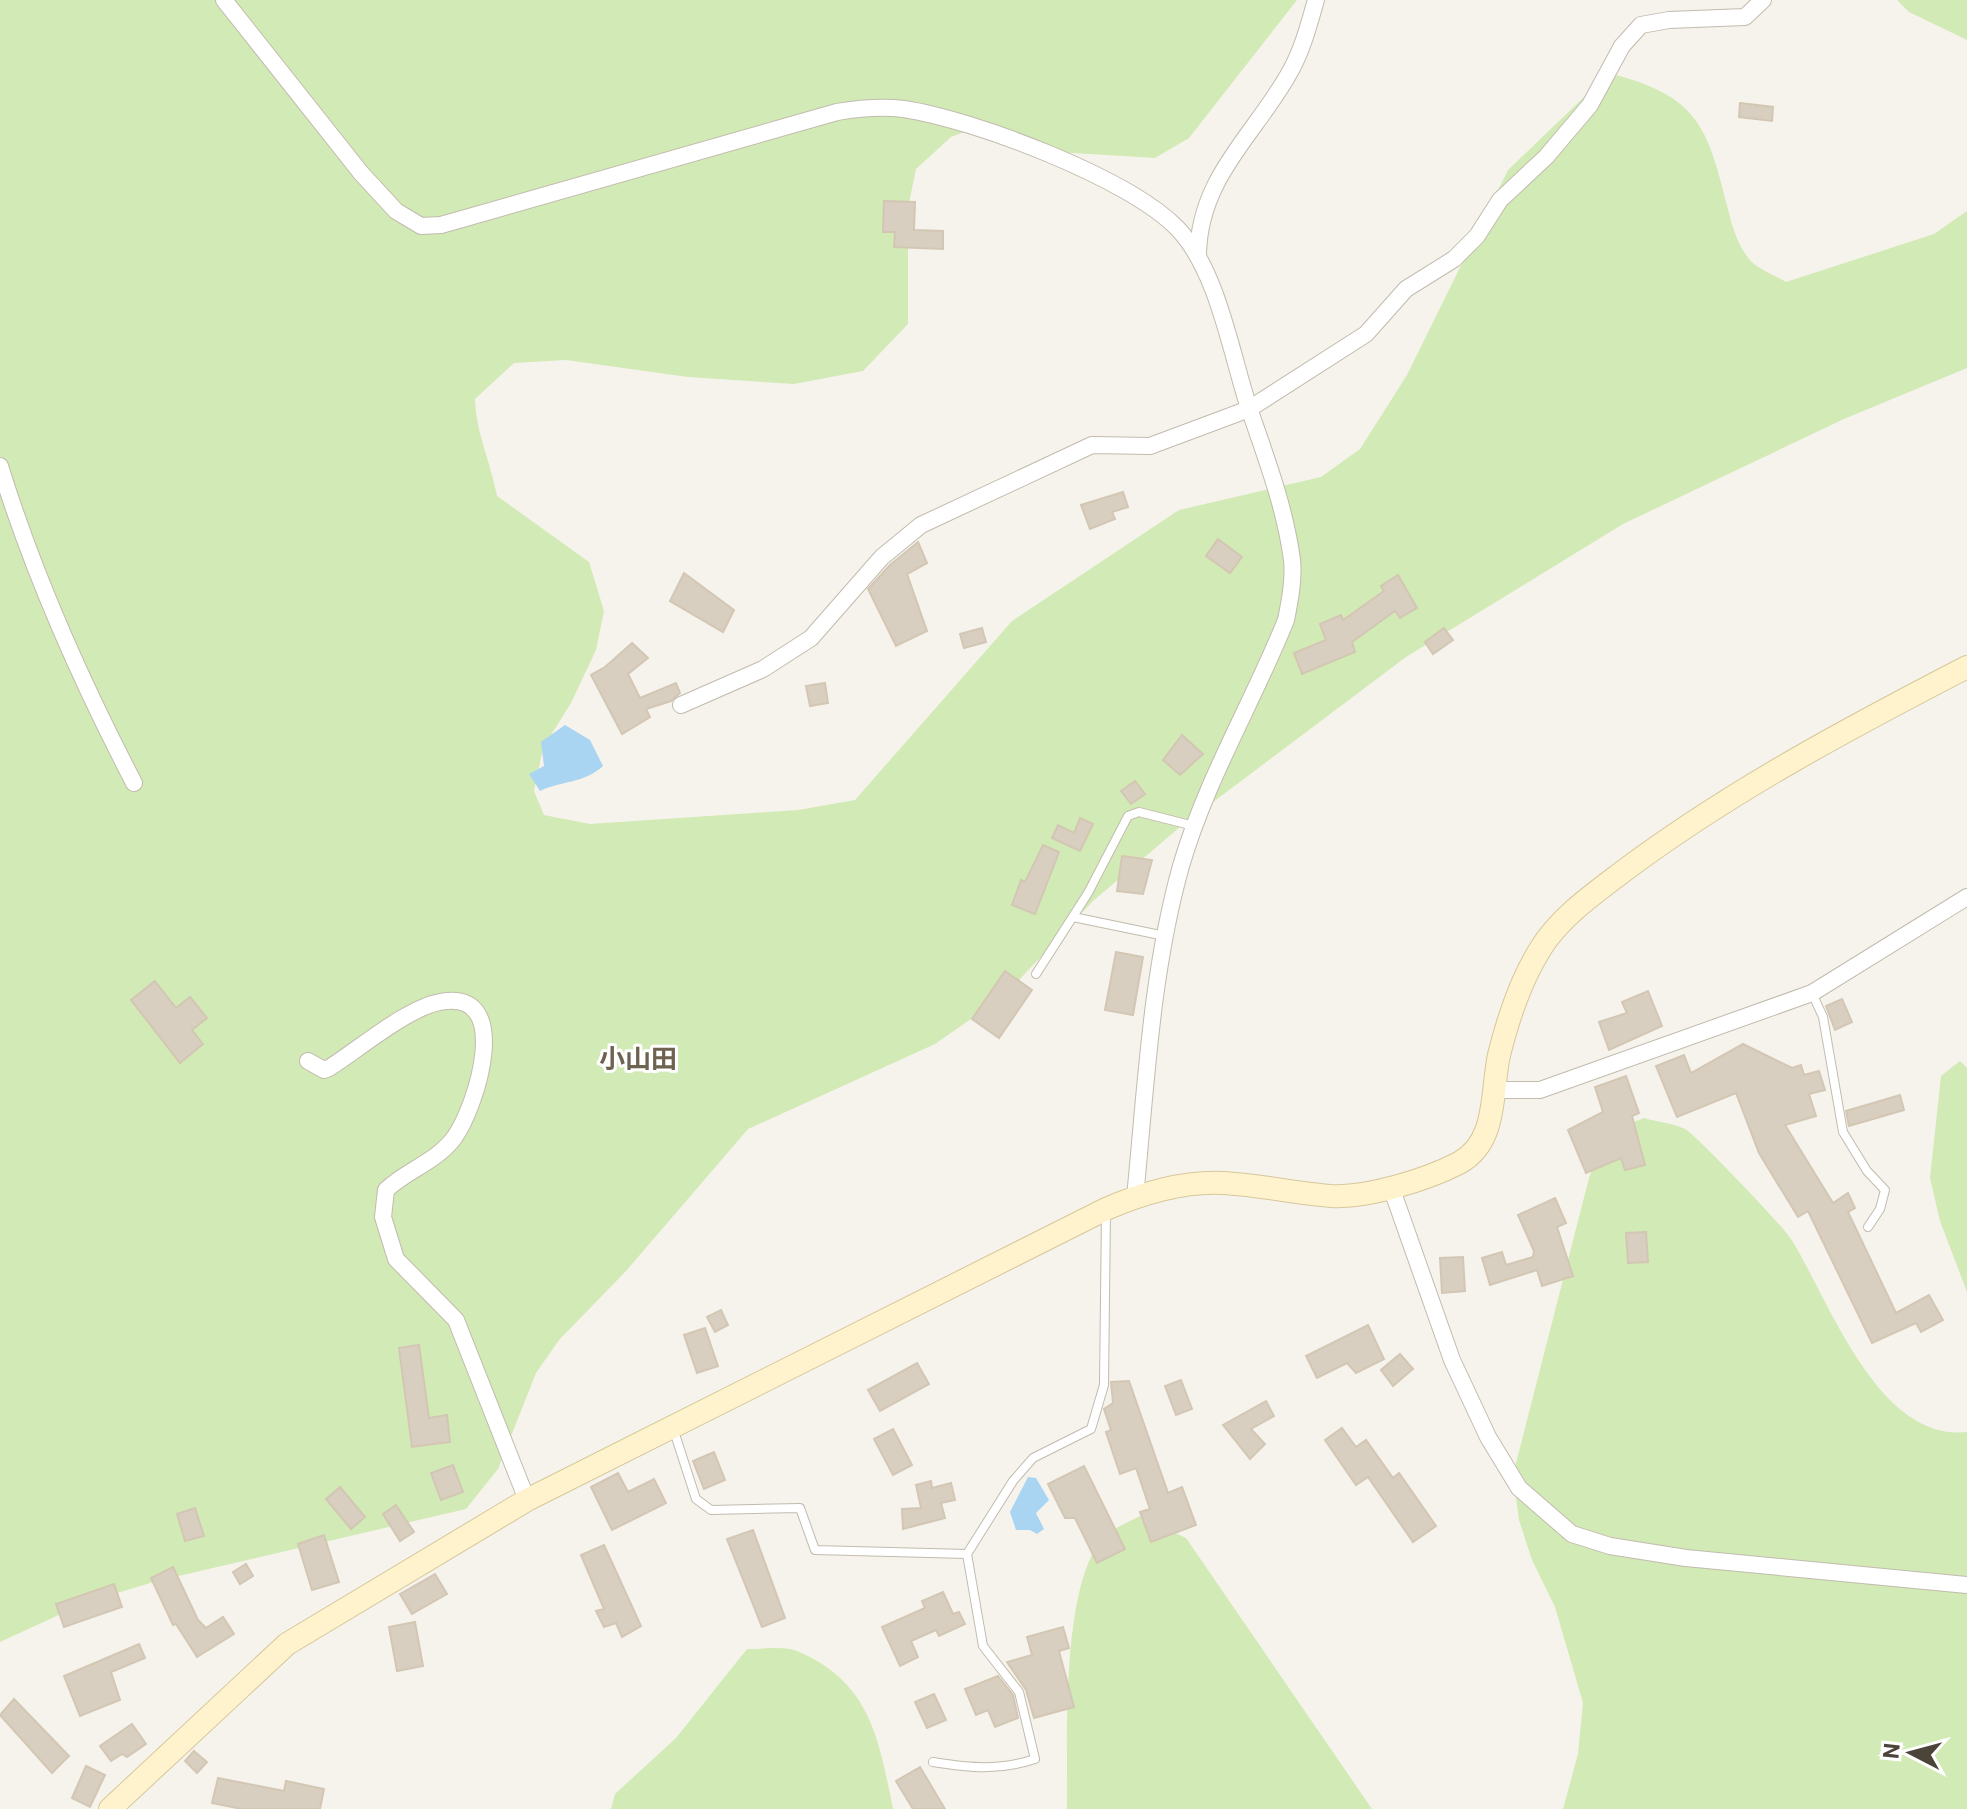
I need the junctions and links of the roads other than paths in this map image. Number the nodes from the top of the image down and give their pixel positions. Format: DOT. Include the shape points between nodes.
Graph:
graph roads {
  1 [pos="224,0"];
  2 [pos="1316,0"];
  3 [pos="1763,0"];
  4 [pos="1198,255"];
  5 [pos="1249,409"];
  6 [pos="0,466"];
  7 [pos="1967,667"];
  8 [pos="681,705"];
  9 [pos="134,783"];
  10 [pos="1194,826"];
  11 [pos="1967,897"];
  12 [pos="1073,917"];
  13 [pos="1165,936"];
  14 [pos="1036,974"];
  15 [pos="1812,993"];
  16 [pos="308,1061"];
  17 [pos="1494,1090"];
  18 [pos="1391,1187"];
  19 [pos="1135,1197"];
  20 [pos="1106,1209"];
  21 [pos="1868,1227"];
  22 [pos="673,1427"];
  23 [pos="527,1500"];
  24 [pos="967,1554"];
  25 [pos="1967,1585"];
  26 [pos="933,1762"];
  27 [pos="110,1809"];
  1 -- 4 [label="street" via="361,173 396,211 421,226 441,225 822,116 870,107 905,109 964,125 1067,162 1159,212"];
  2 -- 4 [label="street" via="1290,72 1240,140 1211,194 1198,232"];
  3 -- 5 [label="street" via="1745,17 1641,25 1622,46 1590,105 1500,200 1454,259 1406,289 1366,334"];
  4 -- 5 [label="street"];
  5 -- 8 [label="street" via="1150,446 1092,445 921,525 882,557 811,638 763,669"];
  5 -- 10 [label="street" via="1280,501 1292,562 1291,593 1261,682"];
  6 -- 9 [label="street" via="43,588"];
  7 -- 17 [label="street" via="1688,823 1586,900 1542,946 1515,1002"];
  10 -- 12 [label="lane" via="1139,812 1128,816"];
  10 -- 13 [label="street"];
  11 -- 15 [label="street"];
  12 -- 13 [label="lane"];
  12 -- 14 [label="lane"];
  13 -- 19 [label="street"];
  15 -- 17 [label="street" via="1540,1090"];
  15 -- 21 [label="lane" via="1823,1017 1843,1132 1885,1190"];
  16 -- 23 [label="street" via="329,1068 441,1001 477,1011 485,1029 480,1078 468,1111 455,1137 434,1159 386,1190 383,1217 396,1259 456,1320"];
  17 -- 18 [label="street" via="1491,1121 1477,1148 1459,1162"];
  18 -- 19 [label="street" via="1333,1196 1222,1183 1177,1186"];
  18 -- 25 [label="street" via="1452,1360 1488,1437 1519,1488 1572,1534 1686,1558"];
  19 -- 20 [label="street"];
  20 -- 22 [label="street"];
  20 -- 24 [label="lane" via="1104,1385 1091,1429 1033,1458"];
  22 -- 23 [label="street"];
  22 -- 24 [label="lane" via="696,1499 711,1510 800,1508 815,1550"];
  23 -- 27 [label="street" via="287,1644"];
  24 -- 26 [label="lane" via="983,1646 1019,1692 1035,1759 983,1770"];
}
